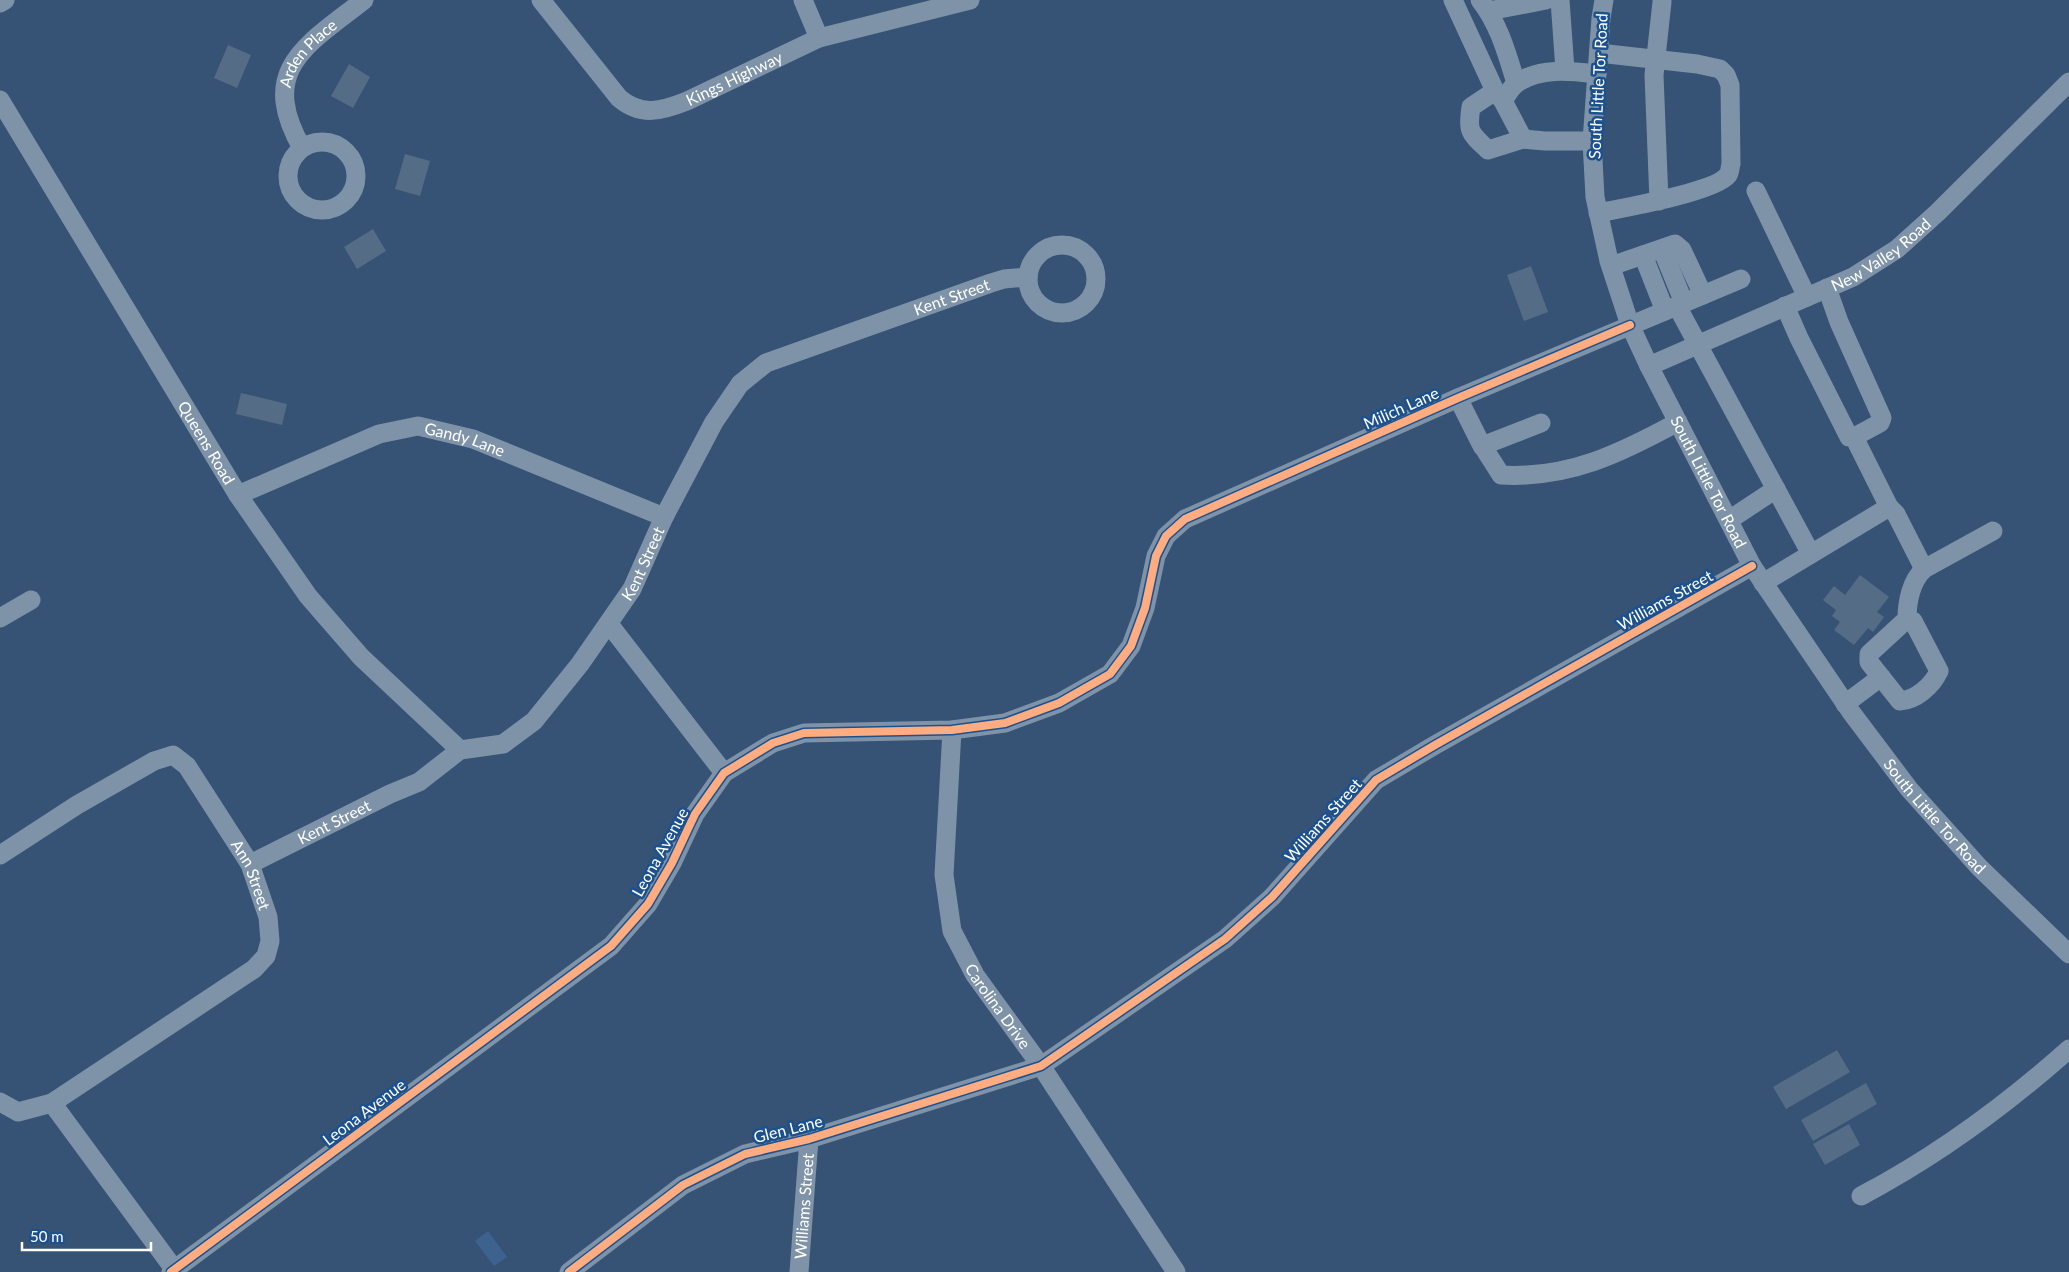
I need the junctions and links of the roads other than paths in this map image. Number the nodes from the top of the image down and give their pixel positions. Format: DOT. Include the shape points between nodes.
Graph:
graph roads {
  1 [pos="4,0"];
  2 [pos="364,0"];
  3 [pos="541,0"];
  4 [pos="803,0"];
  5 [pos="970,0"];
  6 [pos="1454,0"];
  7 [pos="1546,0"];
  8 [pos="1560,0"];
  9 [pos="1604,0"];
  10 [pos="1662,2"];
  11 [pos="0,3"];
  12 [pos="1484,6"];
  13 [pos="819,38"];
  14 [pos="1598,53"];
  15 [pos="1656,60"];
  16 [pos="1565,70"];
  17 [pos="1597,74"];
  18 [pos="2069,82"];
  19 [pos="1516,83"];
  20 [pos="1499,96"];
  21 [pos="0,100"];
  22 [pos="1524,138"];
  23 [pos="1592,141"];
  24 [pos="302,148"];
  25 [pos="1756,191"];
  26 [pos="1659,200"];
  27 [pos="1598,213"];
  28 [pos="1662,249"];
  29 [pos="1642,255"];
  30 [pos="1611,266"];
  31 [pos="1028,277"];
  32 [pos="1741,279"];
  33 [pos="1827,288"];
  34 [pos="1703,295"];
  35 [pos="1807,297"];
  36 [pos="1785,306"];
  37 [pos="1675,307"];
  38 [pos="1630,325"];
  39 [pos="1697,345"];
  40 [pos="1649,366"];
  41 [pos="1458,398"];
  42 [pos="1678,422"];
  43 [pos="1542,423"];
  44 [pos="1854,437"];
  45 [pos="1482,446"];
  46 [pos="1776,489"];
  47 [pos="238,495"];
  48 [pos="1889,507"];
  49 [pos="664,517"];
  50 [pos="1185,519"];
  51 [pos="1729,520"];
  52 [pos="1992,531"];
  53 [pos="1811,554"];
  54 [pos="1752,566"];
  55 [pos="1924,569"];
  56 [pos="1763,583"];
  57 [pos="31,600"];
  58 [pos="1,614"];
  59 [pos="1907,619"];
  60 [pos="610,624"];
  61 [pos="1881,677"];
  62 [pos="1846,704"];
  63 [pos="952,730"];
  64 [pos="460,750"];
  65 [pos="724,773"];
  66 [pos="0,855"];
  67 [pos="250,864"];
  68 [pos="2069,954"];
  69 [pos="2069,1049"];
  70 [pos="1041,1066"];
  71 [pos="0,1102"];
  72 [pos="52,1103"];
  73 [pos="809,1139"];
  74 [pos="1861,1196"];
  75 [pos="173,1271"];
  76 [pos="569,1272"];
  77 [pos="799,1272"];
  78 [pos="1176,1272"];
  1 -- 11 [label="street"];
  2 -- 24 [label="street, Arden Place" via="304,48 291,67 285,90 285,112"];
  3 -- 13 [label="street, Kings Highway" via="614,93 630,106 642,110 660,110 677,105"];
  4 -- 13 [label="street"];
  5 -- 13 [label="street, Kings Highway"];
  6 -- 20 [label="street"];
  7 -- 12 [label="street"];
  8 -- 16 [label="street"];
  9 -- 14 [label="street, South Little Tor Road"];
  10 -- 15 [label="street"];
  12 -- 19 [label="street" via="1506,51"];
  14 -- 15 [label="street"];
  14 -- 17 [label="street, South Little Tor Road"];
  15 -- 26 [label="street"];
  15 -- 26 [label="street" via="1720,69 1730,85 1731,164 1728,174 1721,180"];
  16 -- 17 [label="street"];
  16 -- 19 [label="street" via="1535,74"];
  17 -- 23 [label="street, South Little Tor Road"];
  18 -- 33 [label="street, New Valley Road" via="1897,249 1852,277"];
  19 -- 20 [label="street"];
  20 -- 22 [label="street"];
  20 -- 22 [label="street" via="1471,107 1468,125 1472,135 1488,150"];
  21 -- 47 [label="street, Queens Road"];
  22 -- 23 [label="street"];
  23 -- 27 [label="street, South Little Tor Road"];
  25 -- 35 [label="street"];
  26 -- 27 [label="street"];
  27 -- 30 [label="street, South Little Tor Road"];
  28 -- 29 [label="street"];
  28 -- 34 [label="street" via="1676,244 1680,246"];
  28 -- 37 [label="street"];
  29 -- 30 [label="street"];
  29 -- 37 [label="street"];
  30 -- 38 [label="street, South Little Tor Road"];
  31 -- 49 [label="street, Kent Street" via="991,283 766,363 740,384 714,422"];
  32 -- 34 [label="street, Milich Lane"];
  33 -- 35 [label="street, New Valley Road"];
  33 -- 44 [label="street" via="1882,418 1880,424"];
  34 -- 37 [label="street, Milich Lane"];
  35 -- 36 [label="street, New Valley Road"];
  36 -- 39 [label="street, New Valley Road"];
  36 -- 44 [label="street" via="1849,437"];
  37 -- 38 [label="street, Milich Lane"];
  37 -- 39 [label="street"];
  38 -- 40 [label="street, South Little Tor Road"];
  38 -- 41 [label="street, Milich Lane"];
  39 -- 40 [label="street, New Valley Road"];
  39 -- 46 [label="street"];
  40 -- 42 [label="street, South Little Tor Road"];
  41 -- 45 [label="street"];
  41 -- 50 [label="street, Milich Lane"];
  42 -- 45 [label="street" via="1630,448 1576,468 1522,476 1501,475"];
  42 -- 51 [label="street, South Little Tor Road"];
  43 -- 45 [label="street"];
  44 -- 48 [label="street"];
  46 -- 51 [label="street"];
  46 -- 53 [label="street"];
  47 -- 49 [label="street, Gandy Lane" via="379,434 418,426 473,439"];
  47 -- 64 [label="street, Queens Road" via="308,596 361,657"];
  48 -- 53 [label="street"];
  48 -- 55 [label="street" via="1896,514"];
  49 -- 60 [label="street, Kent Street" via="632,589"];
  50 -- 63 [label="street, Leona Avenue" via="1166,536 1156,556 1145,608 1131,646 1110,674 1059,703 1005,723"];
  51 -- 54 [label="street, South Little Tor Road"];
  52 -- 55 [label="street"];
  53 -- 56 [label="street"];
  54 -- 56 [label="street, South Little Tor Road"];
  54 -- 70 [label="street, Williams Street" via="1376,780 1272,897 1225,939"];
  55 -- 59 [label="street" via="1917,575 1907,603"];
  56 -- 62 [label="street, South Little Tor Road"];
  57 -- 58 [label="street"];
  59 -- 61 [label="street" via="1869,654 1869,662"];
  59 -- 61 [label="street" via="1913,621 1939,671 1911,701 1900,701"];
  60 -- 64 [label="street, Kent Street" via="534,722 503,744"];
  60 -- 65 [label="street"];
  61 -- 62 [label="street"];
  62 -- 68 [label="street, South Little Tor Road" via="1909,789 1979,867"];
  63 -- 65 [label="street, Leona Avenue" via="804,733 773,743"];
  63 -- 70 [label="street, Carolina Drive" via="944,875 952,931 975,975"];
  64 -- 67 [label="street, Kent Street" via="419,782"];
  65 -- 75 [label="street, Leona Avenue" via="695,814 648,904 611,946"];
  66 -- 67 [label="street, Ann Street" via="77,805 154,761 173,755 187,766"];
  67 -- 72 [label="street, Ann Street" via="268,917 270,941 266,956 254,969"];
  69 -- 74 [label="street" via="2001,1107 1901,1174"];
  70 -- 73 [label="street, Glen Lane"];
  70 -- 78 [label="street, Carolina Drive"];
  71 -- 72 [label="street, Ann Street" via="18,1112"];
  72 -- 75 [label="street"];
  73 -- 76 [label="street, Glen Lane" via="744,1154 683,1185"];
  73 -- 77 [label="street, Williams Street"];
}
